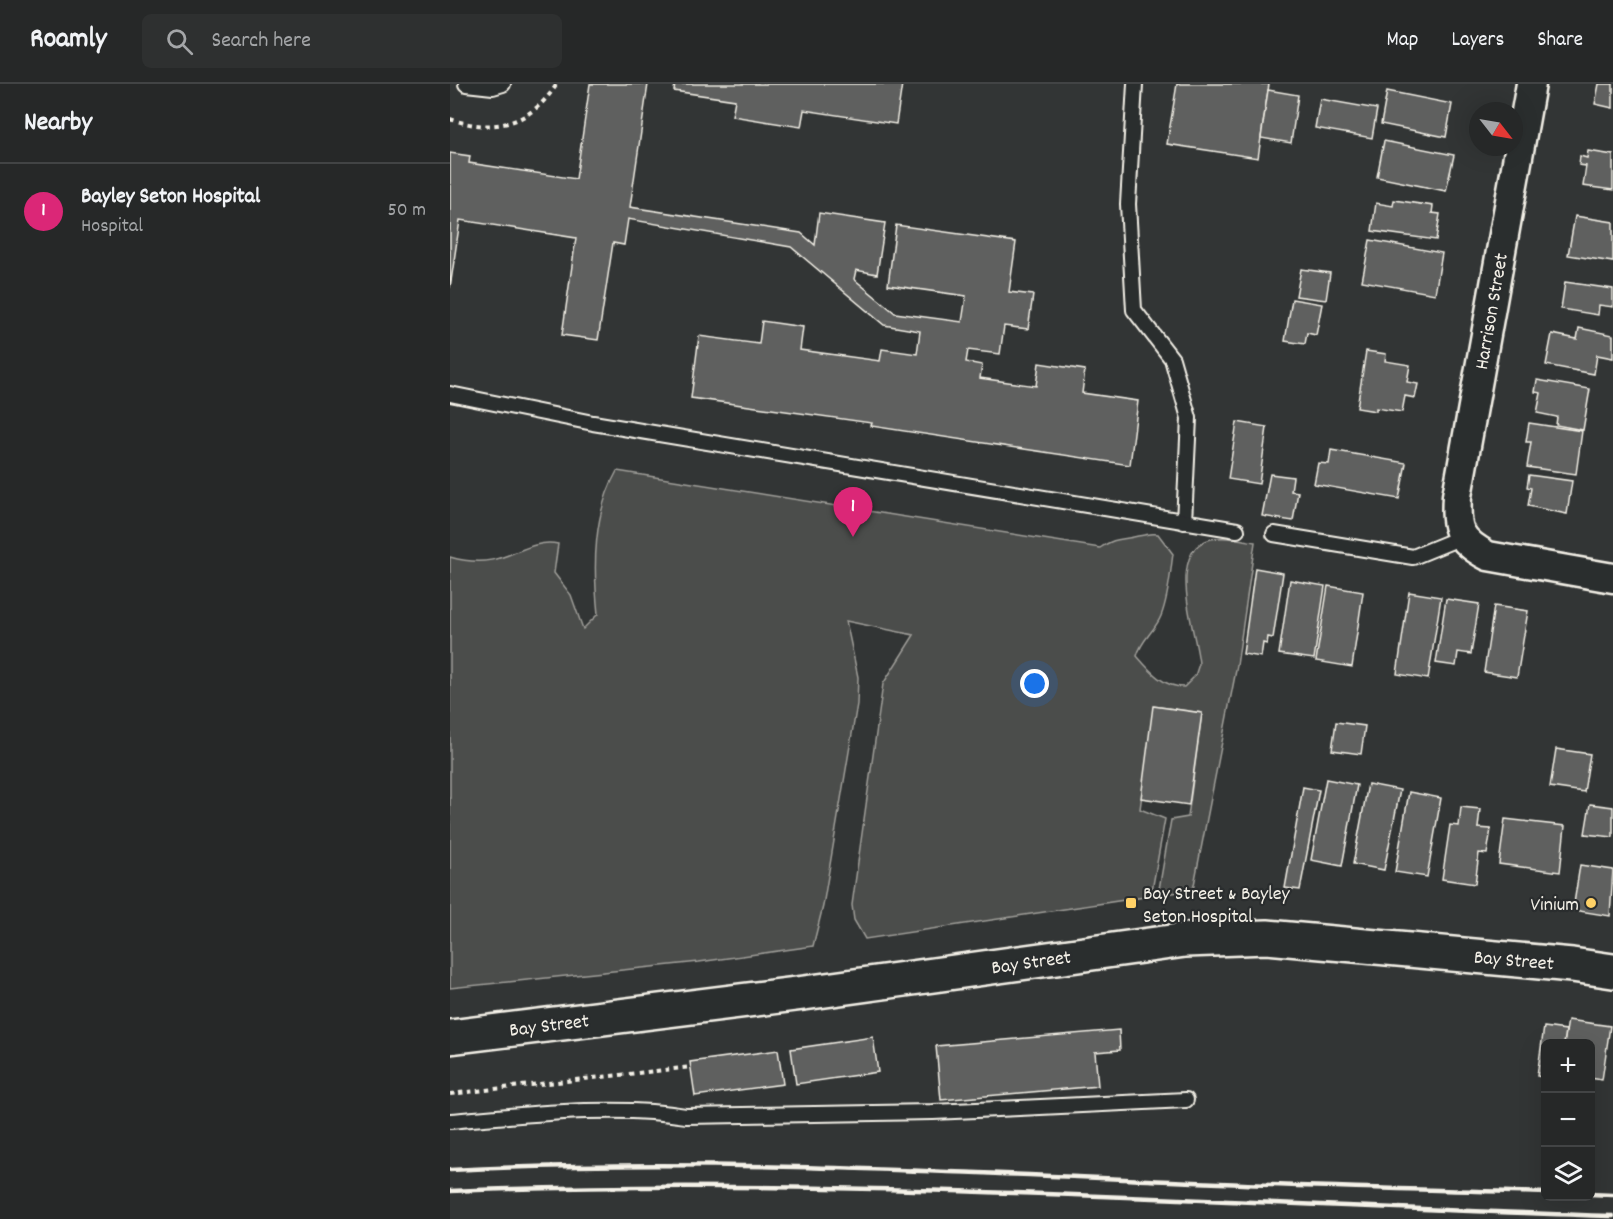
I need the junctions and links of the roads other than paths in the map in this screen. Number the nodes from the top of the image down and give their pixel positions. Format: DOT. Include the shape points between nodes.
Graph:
graph roads {
  1 [pos="466,84"];
  2 [pos="503,84"];
  3 [pos="1136,84"];
  4 [pos="1531,84"];
  5 [pos="450,394"];
  6 [pos="1184,522"];
  7 [pos="1237,530"];
  8 [pos="1274,534"];
  9 [pos="1462,537"];
  10 [pos="1613,578"];
  11 [pos="1613,971"];
  12 [pos="450,1037"];
  13 [pos="1186,1100"];
  14 [pos="450,1121"];
  1 -- 2 [label="lane"];
  3 -- 6 [label="lane" via="1128,204 1134,310 1172,359 1190,418"];
  4 -- 9 [label="street, Harrison Street" via="1457,496 1456,519"];
  5 -- 6 [label="lane" via="593,423"];
  6 -- 7 [label="lane"];
  8 -- 9 [label="lane" via="1413,556"];
  9 -- 10 [label="street" via="1488,556"];
  11 -- 12 [label="main road, Bay Street" via="1268,937 1185,940"];
  13 -- 14 [label="lane" via="933,1112 686,1116 657,1111"];
}
